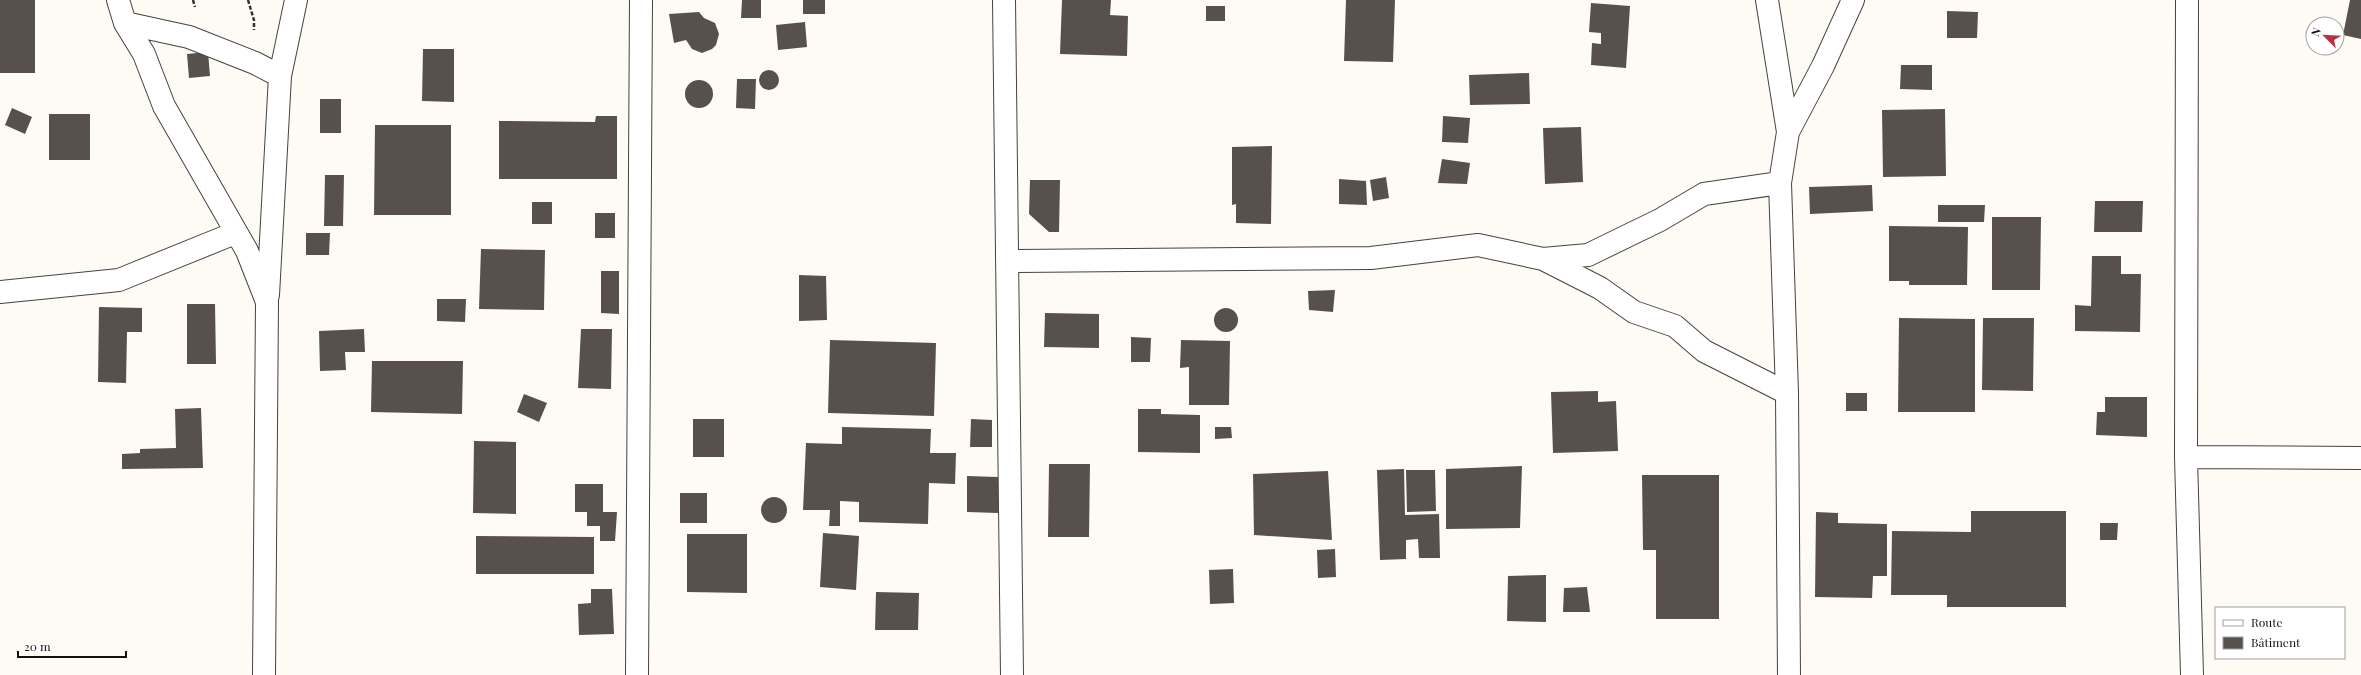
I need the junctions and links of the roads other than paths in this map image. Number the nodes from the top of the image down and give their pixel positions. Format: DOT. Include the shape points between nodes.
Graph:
graph roads {
  1 [pos="118,0"];
  2 [pos="296,0"];
  3 [pos="640,0"];
  4 [pos="1004,0"];
  5 [pos="1767,0"];
  6 [pos="1853,0"];
  7 [pos="2187,0"];
  8 [pos="125,23"];
  9 [pos="280,76"];
  10 [pos="1788,132"];
  11 [pos="1780,183"];
  12 [pos="235,233"];
  13 [pos="1543,259"];
  14 [pos="1008,261"];
  15 [pos="0,292"];
  16 [pos="267,302"];
  17 [pos="1787,393"];
  18 [pos="2186,457"];
  19 [pos="2361,458"];
  20 [pos="264,675"];
  21 [pos="637,675"];
  22 [pos="1012,675"];
  23 [pos="1790,675"];
  24 [pos="2192,675"];
  1 -- 8 [label="street"];
  2 -- 9 [label="street"];
  3 -- 21 [label="street"];
  4 -- 14 [label="street"];
  5 -- 10 [label="street"];
  6 -- 10 [label="street" via="1823,66"];
  7 -- 18 [label="street"];
  8 -- 9 [label="street" via="190,37"];
  8 -- 12 [label="street" via="144,54 164,106"];
  9 -- 16 [label="street"];
  10 -- 11 [label="street"];
  11 -- 13 [label="street" via="1704,194 1660,220 1588,255"];
  11 -- 17 [label="street"];
  12 -- 15 [label="street" via="119,280"];
  12 -- 16 [label="street" via="247,251"];
  13 -- 14 [label="street" via="1478,245 1371,258"];
  13 -- 17 [label="street" via="1600,288 1634,312 1675,326 1704,351"];
  14 -- 22 [label="street"];
  16 -- 20 [label="street"];
  17 -- 23 [label="street"];
  18 -- 19 [label="street"];
  18 -- 24 [label="street"];
}
